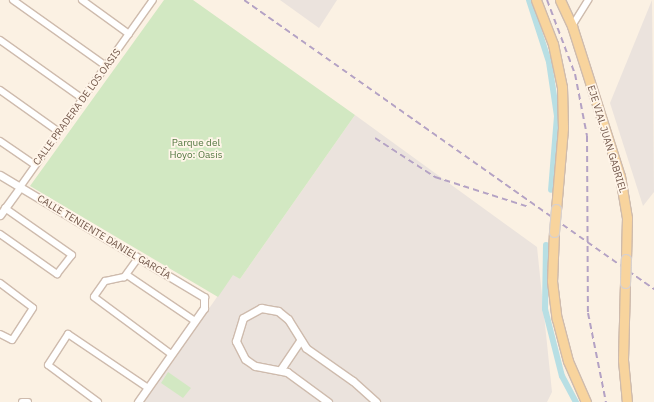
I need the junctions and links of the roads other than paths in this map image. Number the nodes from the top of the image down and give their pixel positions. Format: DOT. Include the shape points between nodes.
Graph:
graph roads {
  1 [pos="13,0"];
  2 [pos="82,0"];
  3 [pos="153,0"];
  4 [pos="536,0"];
  5 [pos="560,0"];
  6 [pos="588,0"];
  7 [pos="572,26"];
  8 [pos="129,34"];
  9 [pos="0,40"];
  10 [pos="106,66"];
  11 [pos="0,90"];
  12 [pos="83,99"];
  13 [pos="59,132"];
  14 [pos="0,141"];
  15 [pos="35,166"];
  16 [pos="0,175"];
  17 [pos="20,187"];
  18 [pos="5,208"];
  19 [pos="0,215"];
  20 [pos="0,234"];
  21 [pos="138,258"];
  22 [pos="127,275"];
  23 [pos="0,283"];
  24 [pos="195,321"];
  25 [pos="0,334"];
  26 [pos="300,341"];
  27 [pos="171,354"];
  28 [pos="280,370"];
  29 [pos="148,388"];
  30 [pos="318,394"];
  31 [pos="22,402"];
  32 [pos="28,402"];
  33 [pos="98,402"];
  34 [pos="138,402"];
  35 [pos="322,402"];
  36 [pos="328,402"];
  37 [pos="376,402"];
  38 [pos="586,402"];
  39 [pos="627,402"];
  1 -- 10 [label="street"];
  2 -- 8 [label="street"];
  3 -- 8 [label="street, CALLE PRADERA DE LOS OASIS"];
  4 -- 38 [label="main road, bridge" via="553,44 562,87 563,128 552,282 557,319 568,361"];
  5 -- 7 [label="main road, EJE VIAL JUAN GABRIEL"];
  6 -- 7 [label="street"];
  7 -- 39 [label="main road, EJE VIAL JUAN GABRIEL, bridge" via="622,187 626,259 623,360"];
  8 -- 10 [label="street, CALLE PRADERA DE LOS OASIS"];
  9 -- 12 [label="street"];
  10 -- 12 [label="street, CALLE PRADERA DE LOS OASIS"];
  11 -- 13 [label="street"];
  12 -- 13 [label="street, CALLE PRADERA DE LOS OASIS"];
  13 -- 15 [label="street, CALLE PRADERA DE LOS OASIS"];
  14 -- 15 [label="street"];
  15 -- 17 [label="street, CALLE PRADERA DE LOS OASIS"];
  16 -- 17 [label="street, CALLE TENIENTE DANIEL GARCÍA"];
  17 -- 18 [label="street, CALLE PRADERA DE LOS OASIS"];
  17 -- 21 [label="street, CALLE TENIENTE DANIEL GARCÍA"];
  18 -- 19 [label="street, CALLE PRADERA DE LOS OASIS"];
  18 -- 20 [label="street" via="72,255 58,274"];
  21 -- 22 [label="street"];
  21 -- 24 [label="street, CALLE TENIENTE DANIEL GARCÍA" via="206,301"];
  22 -- 24 [label="street"];
  22 -- 27 [label="street" via="104,282 94,298"];
  23 -- 25 [label="street" via="32,308 12,340"];
  24 -- 27 [label="street"];
  26 -- 28 [label="street"];
  26 -- 28 [label="street" via="288,319 278,311 261,308 243,318 236,333 242,355 256,366"];
  26 -- 37 [label="street"];
  27 -- 29 [label="street"];
  28 -- 30 [label="street"];
  29 -- 33 [label="street" via="70,334 47,364"];
  29 -- 34 [label="street"];
  30 -- 35 [label="street"];
  30 -- 36 [label="street"];
  31 -- 32 [label="street"];
}
